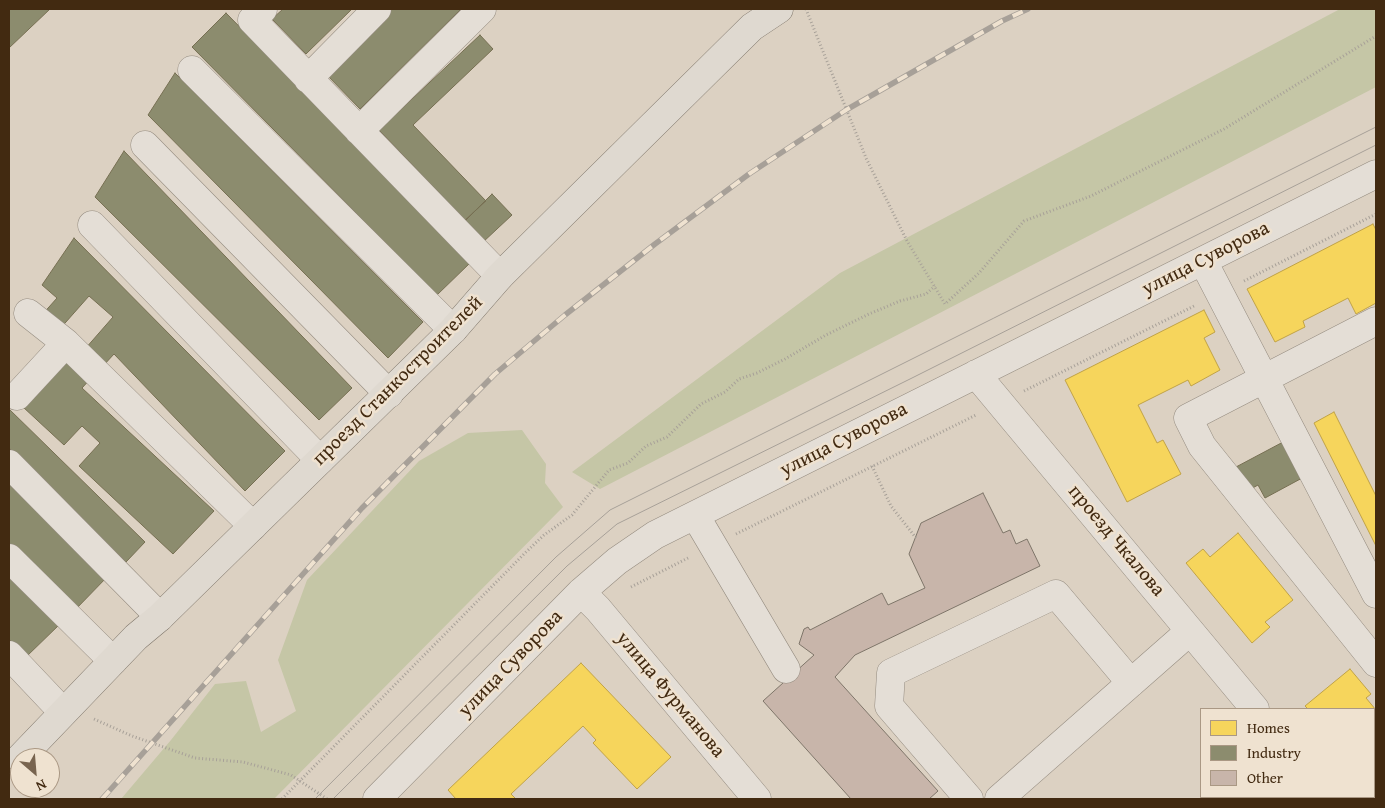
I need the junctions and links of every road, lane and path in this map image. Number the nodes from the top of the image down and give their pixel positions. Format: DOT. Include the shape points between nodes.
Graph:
graph roads {
  1 [pos="263,9"];
  2 [pos="377,9"];
  3 [pos="482,9"];
  4 [pos="780,9"];
  5 [pos="806,9"];
  6 [pos="1376,36"];
  7 [pos="192,70"];
  8 [pos="308,79"];
  9 [pos="359,131"];
  10 [pos="145,145"];
  11 [pos="1376,174"];
  12 [pos="1376,214"];
  13 [pos="92,225"];
  14 [pos="1203,261"];
  15 [pos="500,276"];
  16 [pos="935,286"];
  17 [pos="1220,293"];
  18 [pos="28,313"];
  19 [pos="1376,321"];
  20 [pos="453,330"];
  21 [pos="66,343"];
  22 [pos="976,374"];
  23 [pos="1264,378"];
  24 [pos="388,394"];
  25 [pos="17,396"];
  26 [pos="1001,403"];
  27 [pos="320,460"];
  28 [pos="9,464"];
  29 [pos="872,466"];
  30 [pos="694,515"];
  31 [pos="253,526"];
  32 [pos="916,538"];
  33 [pos="713,546"];
  34 [pos="9,558"];
  35 [pos="1376,594"];
  36 [pos="589,601"];
  37 [pos="160,617"];
  38 [pos="1190,631"];
  39 [pos="9,655"];
  40 [pos="113,661"];
  41 [pos="1376,663"];
  42 [pos="786,669"];
  43 [pos="1131,683"];
  44 [pos="1254,708"];
  45 [pos="63,712"];
  46 [pos="26,748"];
  47 [pos="282,799"];
  48 [pos="327,799"];
  49 [pos="377,799"];
  50 [pos="757,799"];
  51 [pos="969,799"];
  52 [pos="999,799"];
  1 -- 8 [label="street" via="252,20"];
  2 -- 8 [label="street"];
  3 -- 9 [label="street"];
  4 -- 15 [label="main road, проезд Станкостроителей" via="752,27"];
  5 -- 16 [label="path" via="866,158 907,240"];
  6 -- 16 [label="path" via="1224,129 1091,196 1024,221 979,274 945,304"];
  7 -- 20 [label="street"];
  8 -- 9 [label="street"];
  9 -- 15 [label="street"];
  10 -- 24 [label="street"];
  11 -- 14 [label="street, улица Суворова"];
  12 -- 17 [label="path"];
  13 -- 27 [label="street"];
  14 -- 17 [label="street"];
  14 -- 22 [label="street, улица Суворова"];
  15 -- 20 [label="main road, проезд Станкостроителей"];
  16 -- 47 [label="path" via="926,294 869,314 757,373 739,379 725,392 701,404 667,437 646,446 628,463 608,470 572,515 524,554"];
  17 -- 23 [label="street"];
  17 -- 26 [label="path"];
  18 -- 21 [label="street"];
  19 -- 23 [label="street"];
  20 -- 24 [label="main road, проезд Станкостроителей"];
  21 -- 25 [label="street"];
  21 -- 31 [label="street"];
  22 -- 26 [label="street, проезд Чкалова"];
  22 -- 30 [label="street, улица Суворова"];
  23 -- 35 [label="street"];
  23 -- 41 [label="street" via="1188,418 1202,446"];
  24 -- 27 [label="main road, проезд Станкостроителей"];
  26 -- 29 [label="path"];
  26 -- 38 [label="street, проезд Чкалова"];
  27 -- 31 [label="main road, проезд Станкостроителей"];
  28 -- 37 [label="street"];
  29 -- 32 [label="path" via="891,506"];
  29 -- 33 [label="path"];
  30 -- 33 [label="street"];
  30 -- 36 [label="street, улица Суворова" via="655,535 617,561"];
  31 -- 37 [label="main road, проезд Станкостроителей"];
  33 -- 36 [label="path" via="634,585"];
  33 -- 42 [label="street"];
  34 -- 40 [label="street"];
  36 -- 49 [label="street, улица Суворова"];
  36 -- 50 [label="street, улица Фурманова"];
  37 -- 40 [label="main road, проезд Станкостроителей"];
  38 -- 43 [label="street"];
  38 -- 44 [label="street, проезд Чкалова"];
  39 -- 45 [label="street"];
  40 -- 45 [label="main road, проезд Станкостроителей"];
  43 -- 51 [label="street" via="1056,594 891,673 889,706"];
  43 -- 52 [label="street"];
  45 -- 46 [label="main road, проезд Станкостроителей"];
  45 -- 48 [label="path" via="92,718 195,758 244,762 291,775"];
}
